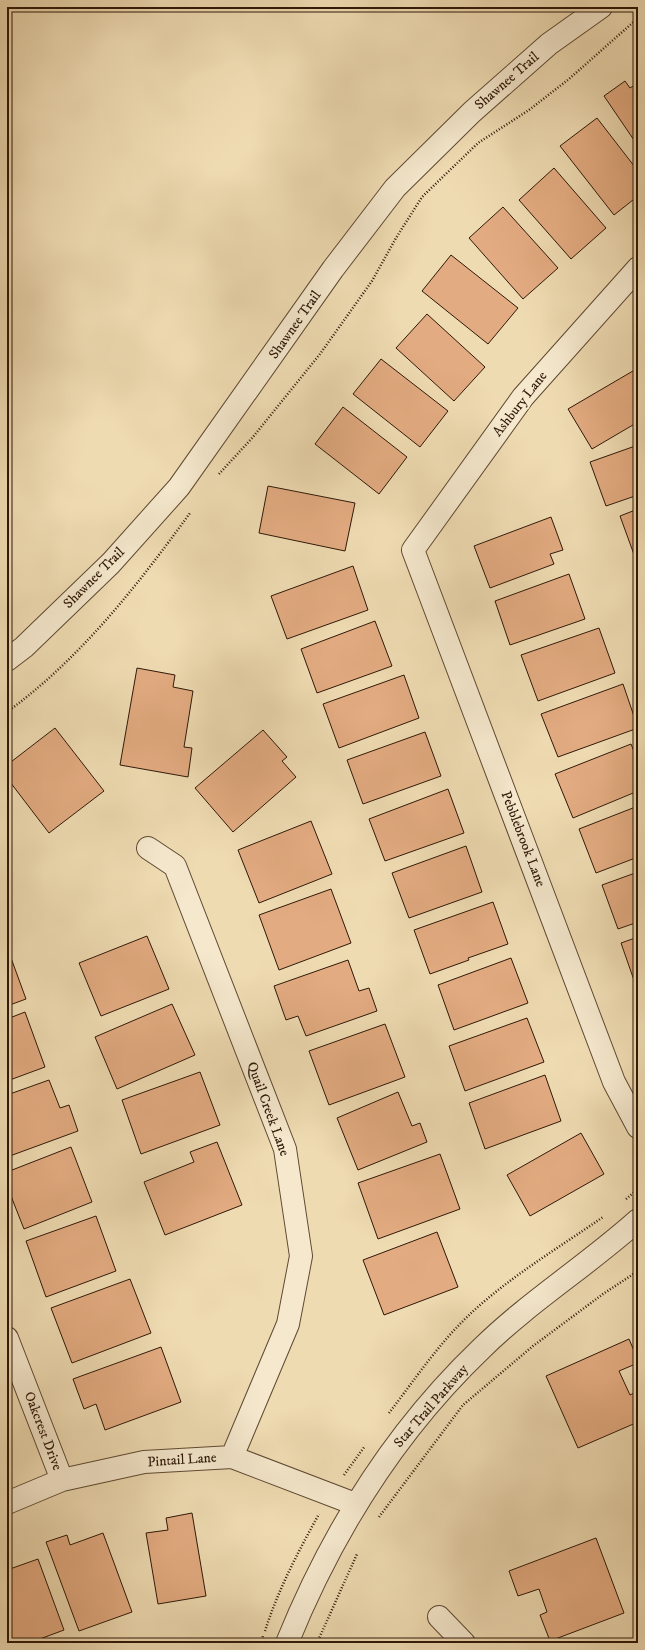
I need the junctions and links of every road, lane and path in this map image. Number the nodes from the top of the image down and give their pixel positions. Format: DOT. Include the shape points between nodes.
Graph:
graph roads {
  1 [pos="601,7"];
  2 [pos="638,18"];
  3 [pos="638,268"];
  4 [pos="214,479"];
  5 [pos="192,510"];
  6 [pos="413,550"];
  7 [pos="7,660"];
  8 [pos="7,712"];
  9 [pos="148,848"];
  10 [pos="638,1127"];
  11 [pos="638,1220"];
  12 [pos="638,1271"];
  13 [pos="7,1338"];
  14 [pos="232,1456"];
  15 [pos="62,1480"];
  16 [pos="7,1503"];
  17 [pos="355,1504"];
  18 [pos="376,1520"];
  19 [pos="357,1554"];
  20 [pos="439,1617"];
  21 [pos="287,1643"];
  22 [pos="317,1643"];
  23 [pos="464,1643"];
  1 -- 7 [label="street, Shawnee Trail" via="549,44 472,112 396,188 333,269 179,487 111,563 24,647"];
  2 -- 4 [label="path" via="564,84 478,143 422,197 372,281 320,354 253,437"];
  3 -- 6 [label="street, Ashbury Lane" via="523,397"];
  5 -- 8 [label="path" via="109,618 66,662"];
  6 -- 10 [label="street, Pebblebrook Lane" via="614,1082"];
  9 -- 14 [label="street, Quail Creek Lane" via="175,866 285,1149 301,1256 288,1324"];
  11 -- 17 [label="street, Star Trail Parkway" via="520,1314 443,1387 409,1428"];
  12 -- 18 [label="path" via="533,1346 463,1406"];
  13 -- 15 [label="street, Oakcrest Drive"];
  14 -- 15 [label="street, Pintail Lane" via="144,1462"];
  14 -- 17 [label="street, Pintail Lane"];
  15 -- 16 [label="street, Pintail Lane"];
  17 -- 21 [label="street, Star Trail Parkway" via="328,1553"];
  19 -- 22 [label="path"];
  20 -- 23 [label="street"];
}
